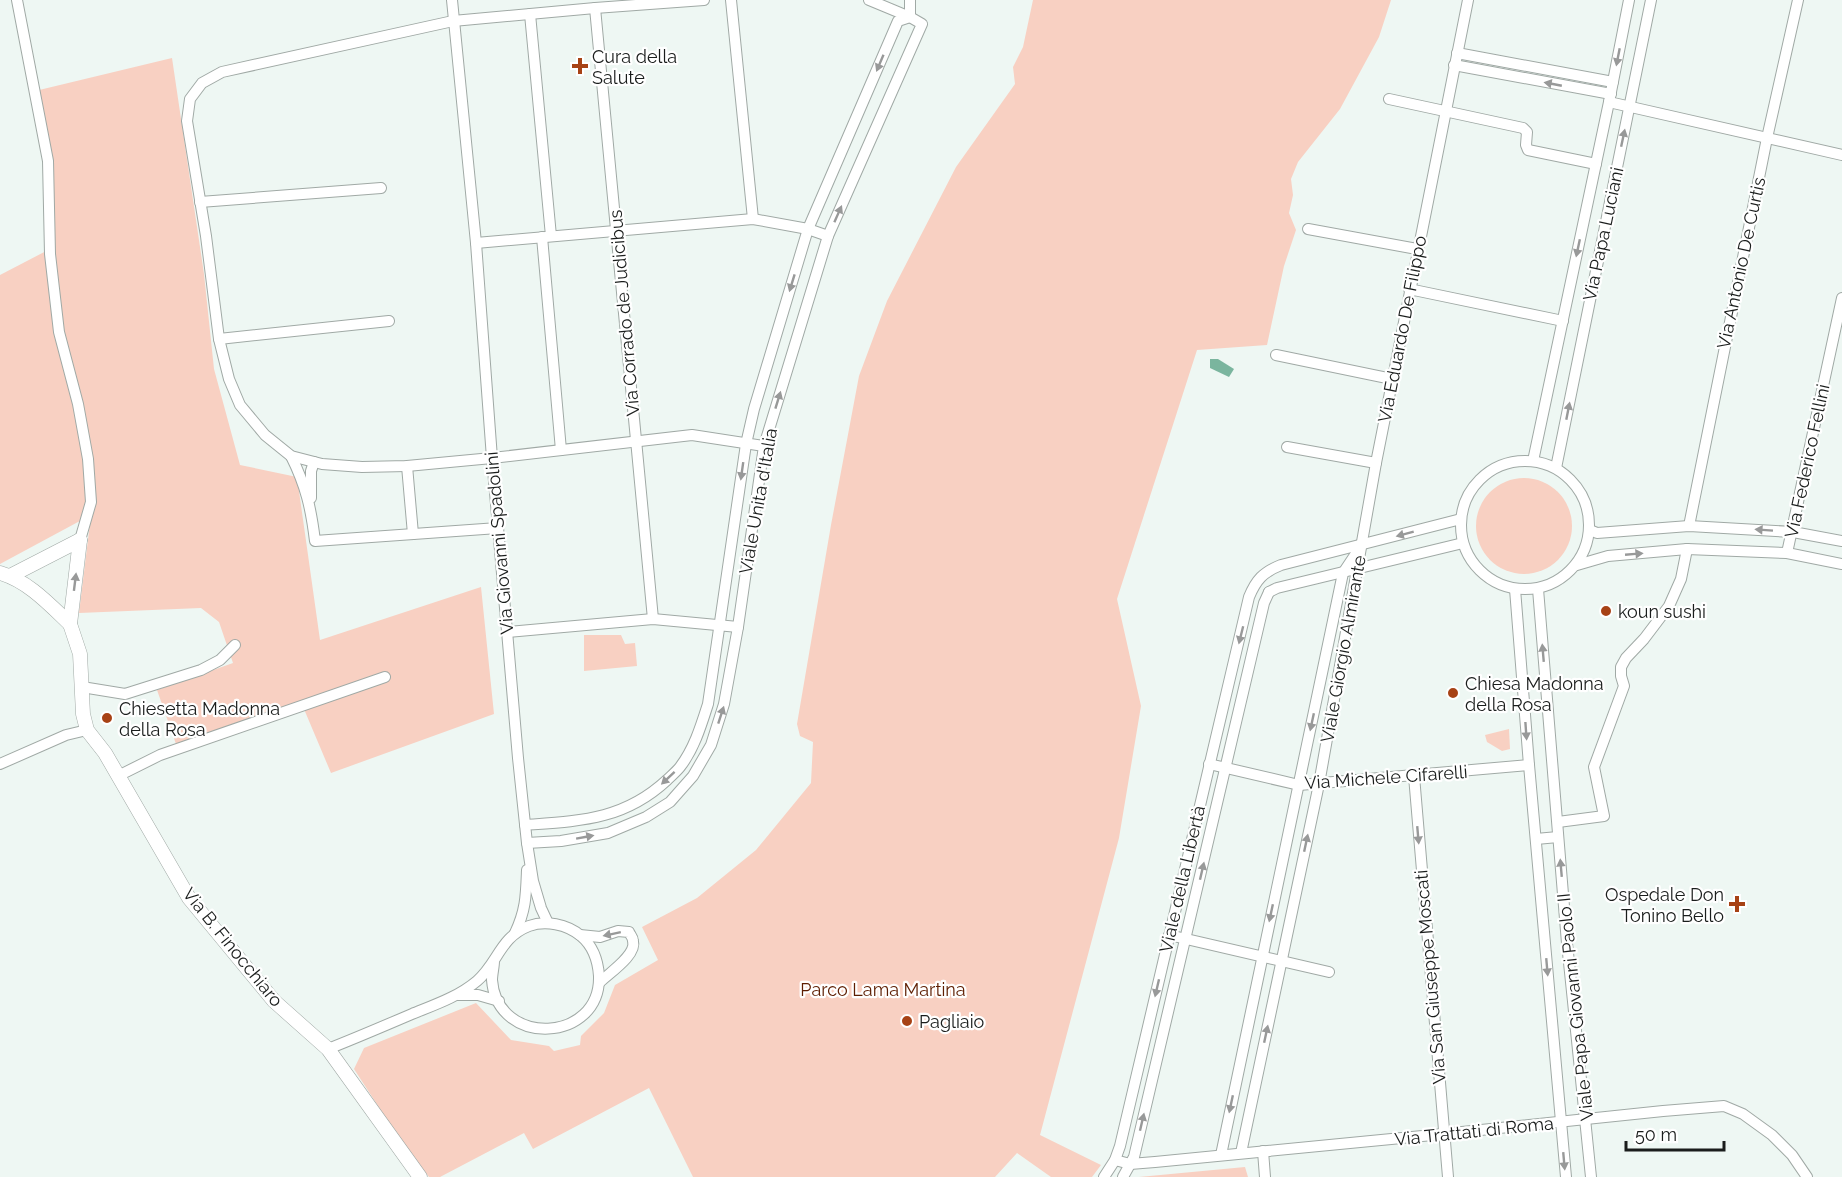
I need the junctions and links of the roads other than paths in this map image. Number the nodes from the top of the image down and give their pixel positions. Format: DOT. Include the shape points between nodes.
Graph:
graph roads {
  1 [pos="17,0"];
  2 [pos="452,0"];
  3 [pos="704,0"];
  4 [pos="731,0"];
  5 [pos="869,0"];
  6 [pos="910,0"];
  7 [pos="1468,0"];
  8 [pos="1629,0"];
  9 [pos="1651,0"];
  10 [pos="1798,0"];
  11 [pos="595,8"];
  12 [pos="530,14"];
  13 [pos="910,17"];
  14 [pos="453,21"];
  15 [pos="1457,53"];
  16 [pos="1454,65"];
  17 [pos="1613,82"];
  18 [pos="1610,98"];
  19 [pos="1389,99"];
  20 [pos="1629,107"];
  21 [pos="1445,112"];
  22 [pos="1767,138"];
  23 [pos="1842,155"];
  24 [pos="1596,164"];
  25 [pos="381,188"];
  26 [pos="200,202"];
  27 [pos="753,219"];
  28 [pos="808,229"];
  29 [pos="1308,229"];
  30 [pos="616,231"];
  31 [pos="828,236"];
  32 [pos="546,237"];
  33 [pos="476,243"];
  34 [pos="1417,249"];
  35 [pos="1409,289"];
  36 [pos="1569,290"];
  37 [pos="1591,296"];
  38 [pos="1842,298"];
  39 [pos="388,321"];
  40 [pos="1563,321"];
  41 [pos="219,339"];
  42 [pos="1276,356"];
  43 [pos="1392,379"];
  44 [pos="637,441"];
  45 [pos="746,444"];
  46 [pos="764,446"];
  47 [pos="1287,447"];
  48 [pos="561,450"];
  49 [pos="291,456"];
  50 [pos="492,458"];
  51 [pos="1533,461"];
  52 [pos="314,462"];
  53 [pos="1376,463"];
  54 [pos="407,466"];
  55 [pos="1556,468"];
  56 [pos="311,508"];
  57 [pos="1461,519"];
  58 [pos="1689,526"];
  59 [pos="498,528"];
  60 [pos="1590,530"];
  61 [pos="1792,532"];
  62 [pos="413,534"];
  63 [pos="80,540"];
  64 [pos="1842,542"];
  65 [pos="1463,543"];
  66 [pos="1360,546"];
  67 [pos="1687,549"];
  68 [pos="1787,554"];
  69 [pos="1577,564"];
  70 [pos="1842,564"];
  71 [pos="1358,569"];
  72 [pos="1344,573"];
  73 [pos="5,575"];
  74 [pos="1257,580"];
  75 [pos="1538,588"];
  76 [pos="1515,589"];
  77 [pos="1269,592"];
  78 [pos="653,618"];
  79 [pos="70,624"];
  80 [pos="721,626"];
  81 [pos="738,627"];
  82 [pos="507,632"];
  83 [pos="235,645"];
  84 [pos="385,677"];
  85 [pos="82,687"];
  86 [pos="87,730"];
  87 [pos="0,764"];
  88 [pos="1209,764"];
  89 [pos="1528,765"];
  90 [pos="1226,768"];
  91 [pos="118,776"];
  92 [pos="1414,776"];
  93 [pos="1319,784"];
  94 [pos="1299,785"];
  95 [pos="1558,822"];
  96 [pos="525,825"];
  97 [pos="1558,837"];
  98 [pos="1536,839"];
  99 [pos="527,843"];
  100 [pos="548,923"];
  101 [pos="515,933"];
  102 [pos="580,935"];
  103 [pos="1169,935"];
  104 [pos="1186,939"];
  105 [pos="1568,943"];
  106 [pos="1545,945"];
  107 [pos="1262,957"];
  108 [pos="494,961"];
  109 [pos="1281,961"];
  110 [pos="1329,972"];
  111 [pos="599,983"];
  112 [pos="458,995"];
  113 [pos="499,1001"];
  114 [pos="328,1049"];
  115 [pos="1586,1120"];
  116 [pos="1561,1122"];
  117 [pos="1443,1134"];
  118 [pos="1263,1151"];
  119 [pos="1241,1153"];
  120 [pos="1221,1155"];
  121 [pos="1114,1160"];
  122 [pos="1131,1164"];
  123 [pos="420,1177"];
  124 [pos="1104,1177"];
  125 [pos="1122,1177"];
  126 [pos="1265,1177"];
  127 [pos="1448,1177"];
  128 [pos="1566,1177"];
  129 [pos="1592,1177"];
  130 [pos="1807,1177"];
  1 -- 63 [label="street" via="48,161 50,254 59,332 88,459 90,502"];
  2 -- 14 [label="street"];
  3 -- 11 [label="street"];
  4 -- 27 [label="street"];
  5 -- 13 [label="street"];
  6 -- 13 [label="street"];
  7 -- 15 [label="street, Via Eduardo De Filippo"];
  8 -- 17 [label="street, Via Papa Luciani, one-way"];
  9 -- 20 [label="street, Via Papa Luciani"];
  10 -- 22 [label="street, Via Antonio De Curtis"];
  11 -- 12 [label="street"];
  11 -- 30 [label="street, Via Corrado de Judicibus"];
  12 -- 14 [label="street"];
  12 -- 32 [label="street"];
  13 -- 28 [label="street, Viale Unita d'Italia, one-way" via="898,21"];
  31 -- 13 [label="street, Viale Unita d'Italia, one-way" via="922,24"];
  14 -- 26 [label="street" via="222,72 202,83 190,99 187,121"];
  14 -- 33 [label="street, Via Giovanni Spadolini"];
  15 -- 16 [label="street, Via Eduardo De Filippo"];
  15 -- 17 [label="street"];
  18 -- 16 [label="street, one-way"];
  16 -- 21 [label="street, Via Eduardo De Filippo"];
  17 -- 18 [label="street, Via Papa Luciani"];
  18 -- 20 [label="street"];
  18 -- 24 [label="street, Via Papa Luciani"];
  19 -- 21 [label="street"];
  20 -- 22 [label="street"];
  37 -- 20 [label="street, Via Papa Luciani, one-way"];
  21 -- 24 [label="street" via="1522,128 1527,132 1528,150"];
  21 -- 34 [label="street, Via Eduardo De Filippo"];
  22 -- 23 [label="street"];
  22 -- 58 [label="street, Via Antonio De Curtis"];
  24 -- 36 [label="street, Via Papa Luciani, one-way"];
  25 -- 26 [label="street"];
  26 -- 41 [label="street"];
  27 -- 28 [label="street"];
  27 -- 30 [label="street"];
  28 -- 31 [label="street"];
  28 -- 45 [label="street, Viale Unita d'Italia, one-way"];
  29 -- 34 [label="street"];
  30 -- 32 [label="street"];
  30 -- 44 [label="street, Via Corrado de Judicibus"];
  46 -- 31 [label="street, Viale Unita d'Italia, one-way"];
  32 -- 33 [label="street"];
  32 -- 48 [label="street"];
  33 -- 50 [label="street, Via Giovanni Spadolini"];
  34 -- 35 [label="street, Via Eduardo De Filippo"];
  35 -- 40 [label="street"];
  35 -- 43 [label="street, Via Eduardo De Filippo"];
  36 -- 37 [label="street"];
  36 -- 40 [label="street, Via Papa Luciani"];
  55 -- 37 [label="street, Via Papa Luciani, one-way"];
  38 -- 61 [label="street, Via Federico Fellini"];
  39 -- 41 [label="street"];
  40 -- 51 [label="street, Via Papa Luciani"];
  41 -- 49 [label="street" via="240,405 265,435"];
  42 -- 43 [label="street"];
  43 -- 53 [label="street, Via Eduardo De Filippo"];
  44 -- 45 [label="street" via="692,435"];
  44 -- 48 [label="street"];
  44 -- 78 [label="street, Via Corrado de Judicibus"];
  45 -- 46 [label="street"];
  45 -- 80 [label="street, Viale Unita d'Italia, one-way"];
  46 -- 81 [label="street, Viale Unita d'Italia"];
  47 -- 53 [label="street"];
  48 -- 50 [label="street"];
  49 -- 52 [label="street"];
  49 -- 56 [label="street"];
  50 -- 54 [label="street"];
  50 -- 59 [label="street, Via Giovanni Spadolini"];
  51 -- 55 [label="street"];
  51 -- 57 [label="street" via="1512,462 1477,482 1466,499"];
  52 -- 54 [label="street"];
  52 -- 56 [label="street"];
  53 -- 66 [label="street, Via Eduardo De Filippo"];
  54 -- 62 [label="street"];
  55 -- 60 [label="street" via="1582,494"];
  56 -- 62 [label="street" via="315,541"];
  57 -- 65 [label="street"];
  57 -- 66 [label="street, one-way"];
  58 -- 60 [label="street"];
  61 -- 58 [label="street, one-way"];
  59 -- 62 [label="street"];
  59 -- 82 [label="street, Via Giovanni Spadolini"];
  60 -- 69 [label="street"];
  61 -- 64 [label="street"];
  61 -- 68 [label="street, Via Federico Fellini"];
  63 -- 73 [label="street"];
  79 -- 63 [label="street, one-way"];
  65 -- 71 [label="street"];
  65 -- 76 [label="street" via="1482,573 1497,584"];
  66 -- 71 [label="street, Viale Giorgio Almirante"];
  66 -- 72 [label="street, Viale Giorgio Almirante"];
  66 -- 74 [label="street" via="1268,570"];
  67 -- 68 [label="street"];
  69 -- 67 [label="street, one-way" via="1608,556"];
  67 -- 95 [label="street" via="1681,579 1669,606 1621,667 1624,686 1594,767 1604,816"];
  68 -- 70 [label="street"];
  69 -- 75 [label="street" via="1553,584"];
  71 -- 72 [label="street"];
  71 -- 93 [label="street, Viale Giorgio Almirante"];
  72 -- 77 [label="street"];
  72 -- 94 [label="street, Viale Giorgio Almirante, one-way"];
  73 -- 79 [label="street" via="39,595"];
  74 -- 77 [label="street"];
  74 -- 88 [label="street, Viale della Libertà, one-way" via="1249,597"];
  75 -- 76 [label="street"];
  95 -- 75 [label="street, Viale Papa Giovanni Paolo II, one-way"];
  76 -- 89 [label="street, Viale Papa Giovanni Paolo II, one-way"];
  77 -- 90 [label="street, Viale della Libertà"];
  78 -- 80 [label="street"];
  78 -- 82 [label="street"];
  79 -- 85 [label="street, Via B. Finocchiaro" via="80,654"];
  80 -- 81 [label="street"];
  80 -- 96 [label="street, Viale Unita d'Italia, one-way" via="708,704 698,735 680,768 633,805 572,822"];
  99 -- 81 [label="street, Viale Unita d'Italia, one-way" via="608,833 669,802 693,776 711,745 724,704"];
  82 -- 96 [label="street, Via Giovanni Spadolini"];
  83 -- 85 [label="street" via="220,660 201,670 125,694"];
  84 -- 91 [label="street" via="160,755"];
  85 -- 86 [label="street, Via B. Finocchiaro"];
  86 -- 87 [label="street"];
  86 -- 91 [label="street, Via B. Finocchiaro"];
  88 -- 90 [label="street, Via Michele Cifarelli"];
  88 -- 103 [label="street, Viale della Libertà"];
  89 -- 92 [label="street, Via Michele Cifarelli"];
  89 -- 98 [label="street, Viale Papa Giovanni Paolo II"];
  90 -- 94 [label="street, Via Michele Cifarelli"];
  104 -- 90 [label="street, Viale della Libertà, one-way"];
  91 -- 114 [label="street, Via B. Finocchiaro" via="189,898 274,1001"];
  92 -- 93 [label="street, Via Michele Cifarelli"];
  92 -- 117 [label="street, Via San Giuseppe Moscati, one-way"];
  93 -- 94 [label="street, Via Michele Cifarelli"];
  109 -- 93 [label="street, Viale Giorgio Almirante, one-way"];
  94 -- 107 [label="street, Viale Giorgio Almirante, one-way"];
  95 -- 97 [label="street, Viale Papa Giovanni Paolo II"];
  96 -- 99 [label="street, Via Giovanni Spadolini"];
  97 -- 98 [label="street"];
  105 -- 97 [label="street, Viale Papa Giovanni Paolo II, one-way"];
  98 -- 106 [label="street, Viale Papa Giovanni Paolo II"];
  99 -- 100 [label="street, Via Giovanni Spadolini" via="536,892"];
  99 -- 101 [label="street, Via Giovanni Spadolini" via="523,916"];
  100 -- 101 [label="street" via="530,925"];
  100 -- 102 [label="street"];
  101 -- 108 [label="street"];
  102 -- 111 [label="street" via="592,949"];
  111 -- 102 [label="street, one-way" via="625,960 633,950 633,941 628,932 600,937"];
  103 -- 104 [label="street"];
  103 -- 121 [label="street, Viale della Libertà, one-way"];
  104 -- 107 [label="street"];
  122 -- 104 [label="street, Viale della Libertà, one-way"];
  105 -- 106 [label="street"];
  105 -- 115 [label="street, Viale Papa Giovanni Paolo II"];
  106 -- 116 [label="street, Viale Papa Giovanni Paolo II, one-way"];
  107 -- 109 [label="street"];
  107 -- 120 [label="street, Viale Giorgio Almirante, one-way"];
  108 -- 112 [label="street"];
  108 -- 113 [label="street" via="492,979"];
  109 -- 110 [label="street"];
  119 -- 109 [label="street, Viale Giorgio Almirante, one-way"];
  111 -- 113 [label="street" via="584,1014 553,1029 535,1029 519,1023"];
  112 -- 113 [label="street"];
  112 -- 114 [label="street"];
  114 -- 123 [label="street, Via B. Finocchiaro"];
  115 -- 116 [label="street, Via Trattati di Roma"];
  115 -- 129 [label="street, Viale Papa Giovanni Paolo II"];
  115 -- 130 [label="street, Via Trattati di Roma" via="1724,1106 1743,1114 1779,1142"];
  116 -- 117 [label="street, Via Trattati di Roma"];
  116 -- 128 [label="street, Viale Papa Giovanni Paolo II, one-way"];
  117 -- 118 [label="street, Via Trattati di Roma"];
  117 -- 127 [label="street, Via San Giuseppe Moscati"];
  118 -- 119 [label="street, Via Trattati di Roma"];
  118 -- 126 [label="street"];
  119 -- 120 [label="street, Via Trattati di Roma"];
  120 -- 122 [label="street, Via Trattati di Roma"];
  121 -- 122 [label="street, Via Trattati di Roma"];
  121 -- 124 [label="street, Viale della Libertà"];
  122 -- 125 [label="street, Viale della Libertà"];
}
